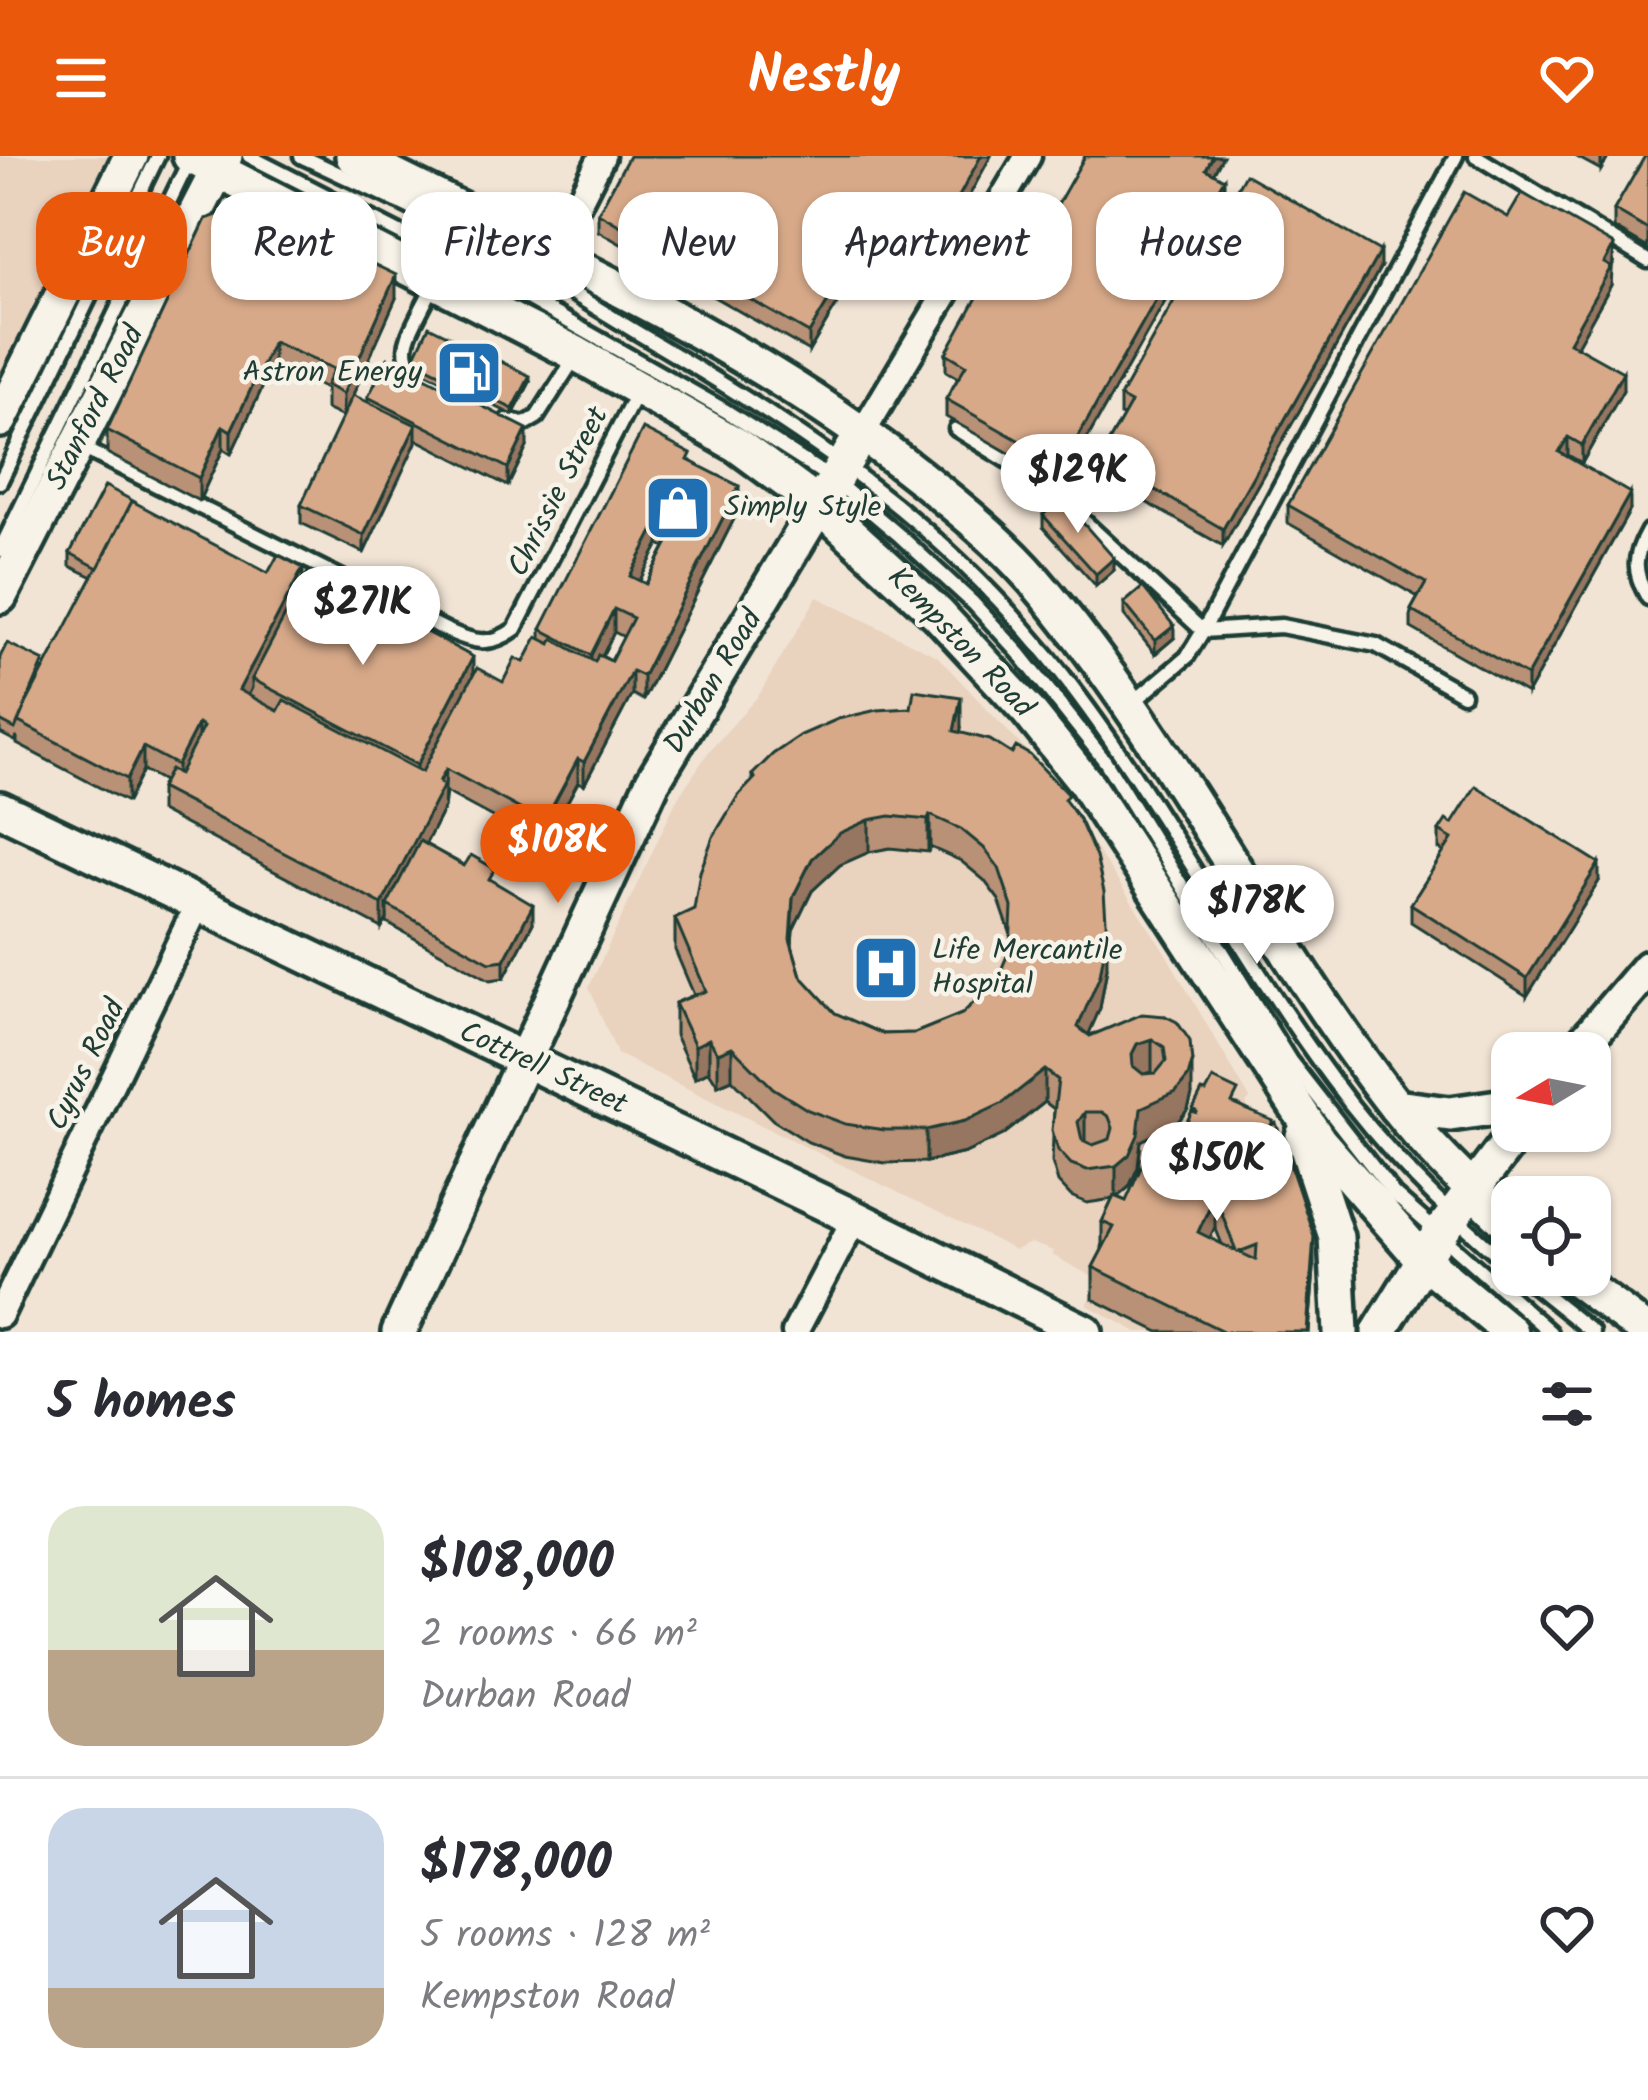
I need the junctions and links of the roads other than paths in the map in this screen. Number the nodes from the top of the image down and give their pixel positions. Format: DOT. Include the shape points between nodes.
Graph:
graph roads {
  1 [pos="131,156"];
  2 [pos="158,156"];
  3 [pos="301,156"];
  4 [pos="353,156"];
  5 [pos="602,156"];
  6 [pos="1028,156"];
  7 [pos="1456,156"];
  8 [pos="1476,156"];
  9 [pos="211,158"];
  10 [pos="425,192"];
  11 [pos="584,192"];
  12 [pos="1648,261"];
  13 [pos="401,263"];
  14 [pos="594,278"];
  15 [pos="427,300"];
  16 [pos="471,300"];
  17 [pos="577,354"];
  18 [pos="639,388"];
  19 [pos="472,402"];
  20 [pos="492,413"];
  21 [pos="0,420"];
  22 [pos="956,429"];
  23 [pos="863,432"];
  24 [pos="76,444"];
  25 [pos="0,482"];
  26 [pos="834,483"];
  27 [pos="1648,531"];
  28 [pos="0,550"];
  29 [pos="0,596"];
  30 [pos="1648,598"];
  31 [pos="1203,632"];
  32 [pos="1463,694"];
  33 [pos="1129,706"];
  34 [pos="0,809"];
  35 [pos="197,906"];
  36 [pos="1648,968"];
  37 [pos="1593,1032"];
  38 [pos="526,1061"];
  39 [pos="1273,1072"];
  40 [pos="1396,1107"];
  41 [pos="1491,1109"];
  42 [pos="1502,1152"];
  43 [pos="1474,1191"];
  44 [pos="1491,1207"];
  45 [pos="855,1218"];
  46 [pos="1438,1238"];
  47 [pos="1491,1259"];
  48 [pos="1548,1296"];
  49 [pos="1598,1296"];
  50 [pos="0,1315"];
  51 [pos="399,1332"];
  52 [pos="795,1332"];
  53 [pos="1084,1332"];
  54 [pos="1341,1332"];
  55 [pos="1379,1332"];
  56 [pos="1510,1332"];
  57 [pos="1550,1332"];
  58 [pos="1592,1332"];
  59 [pos="1647,1332"];
  1 -- 21 [label="main road"];
  2 -- 25 [label="lane"];
  3 -- 26 [label="lane" via="550,280"];
  4 -- 10 [label="main road"];
  5 -- 11 [label="street"];
  6 -- 23 [label="street"];
  7 -- 31 [label="lane"];
  8 -- 12 [label="lane"];
  9 -- 13 [label="main road, Kempston Road"];
  9 -- 24 [label="main road, Stanford Road"];
  9 -- 26 [label="lane" via="527,298"];
  9 -- 28 [label="lane"];
  14 -- 23 [label="main road"];
  15 -- 19 [label="lane" via="403,354 410,368"];
  16 -- 17 [label="main road, Kempston Road"];
  17 -- 18 [label="main road, Kempston Road"];
  17 -- 20 [label="lane" via="537,417 513,424"];
  18 -- 24 [label="lane, Chrissie Street" via="515,629 491,643 448,632"];
  18 -- 26 [label="main road, Kempston Road" via="737,445"];
  22 -- 31 [label="lane" via="1043,483"];
  23 -- 26 [label="main road, Durban Road"];
  23 -- 33 [label="main road" via="1032,578"];
  24 -- 29 [label="main road, Stanford Road"];
  26 -- 38 [label="main road, Durban Road" via="653,781"];
  26 -- 39 [label="main road, Kempston Road" via="1085,782"];
  26 -- 46 [label="lane" via="973,603 1077,726 1290,1060"];
  26 -- 46 [label="lane" via="933,533 1047,656 1124,757"];
  27 -- 30 [label="lane" via="1635,559"];
  31 -- 32 [label="lane" via="1281,626 1376,646"];
  31 -- 33 [label="lane" via="1187,657"];
  33 -- 40 [label="main road"];
  34 -- 35 [label="main road, Cottrell Street"];
  35 -- 38 [label="main road, Cottrell Street"];
  35 -- 50 [label="street, Cyrus Road"];
  36 -- 37 [label="main road"];
  38 -- 45 [label="main road, Cottrell Street"];
  38 -- 51 [label="main road, Durban Road"];
  39 -- 46 [label="main road, Kempston Road" via="1319,1141"];
  39 -- 54 [label="main road" via="1336,1237"];
  40 -- 41 [label="main road"];
  40 -- 43 [label="main road"];
  42 -- 43 [label="main road"];
  43 -- 44 [label="main road"];
  43 -- 46 [label="main road"];
  45 -- 52 [label="street"];
  45 -- 53 [label="main road, Cottrell Street"];
  46 -- 47 [label="lane"];
  46 -- 55 [label="main road"];
  46 -- 56 [label="main road, Kempston Road"];
  46 -- 57 [label="lane"];
  48 -- 58 [label="lane"];
  49 -- 59 [label="main road"];
}
